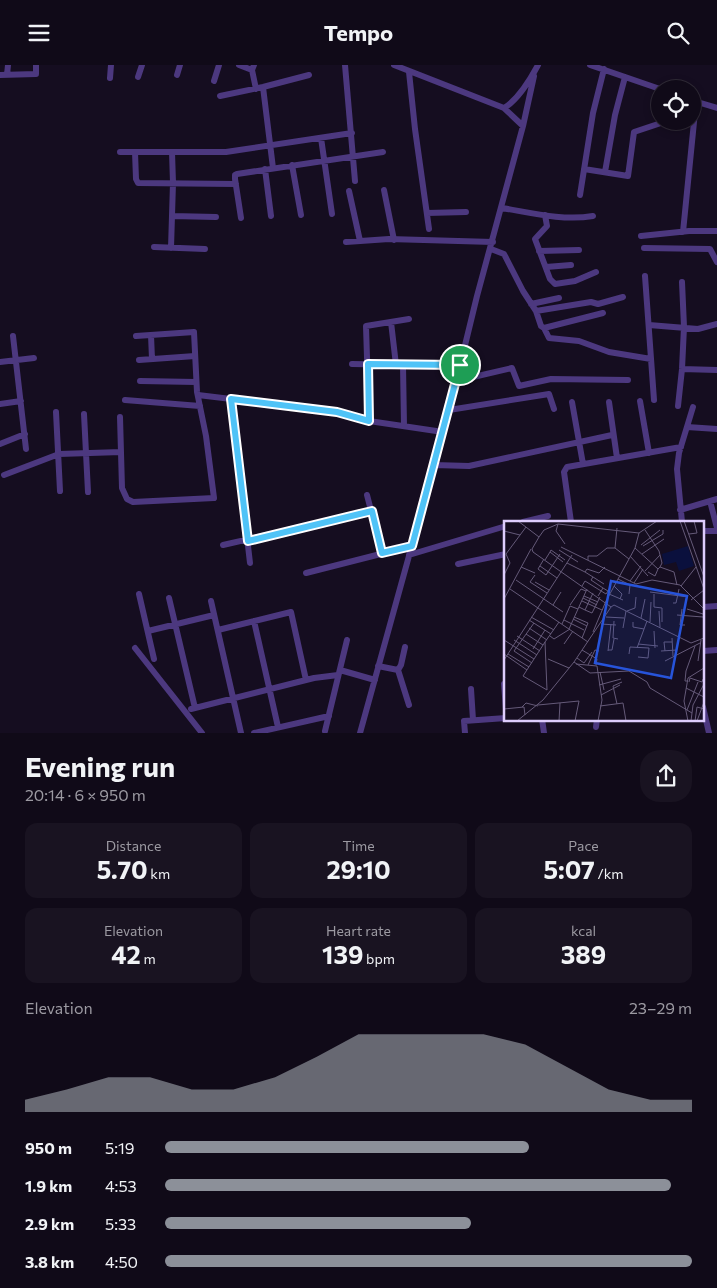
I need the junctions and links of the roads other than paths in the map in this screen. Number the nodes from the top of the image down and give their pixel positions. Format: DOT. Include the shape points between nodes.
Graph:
graph roads {
  1 [pos="8,65"];
  2 [pos="36,65"];
  3 [pos="111,65"];
  4 [pos="142,65"];
  5 [pos="180,65"];
  6 [pos="219,65"];
  7 [pos="239,65"];
  8 [pos="345,65"];
  9 [pos="394,65"];
  10 [pos="590,65"];
  11 [pos="537,67"];
  12 [pos="253,68"];
  13 [pos="604,69"];
  14 [pos="409,71"];
  15 [pos="3,75"];
  16 [pos="177,75"];
  17 [pos="309,75"];
  18 [pos="138,77"];
  19 [pos="625,77"];
  20 [pos="110,78"];
  21 [pos="214,81"];
  22 [pos="651,86"];
  23 [pos="263,87"];
  24 [pos="256,89"];
  25 [pos="220,96"];
  26 [pos="701,103"];
  27 [pos="504,108"];
  28 [pos="717,108"];
  29 [pos="523,126"];
  30 [pos="651,126"];
  31 [pos="692,130"];
  32 [pos="352,133"];
  33 [pos="320,138"];
  34 [pos="269,146"];
  35 [pos="120,152"];
  36 [pos="134,152"];
  37 [pos="172,152"];
  38 [pos="383,152"];
  39 [pos="354,155"];
  40 [pos="324,160"];
  41 [pos="292,165"];
  42 [pos="273,168"];
  43 [pos="265,169"];
  44 [pos="584,169"];
  45 [pos="605,172"];
  46 [pos="355,181"];
  47 [pos="173,183"];
  48 [pos="236,184"];
  49 [pos="384,190"];
  50 [pos="349,191"];
  51 [pos="580,195"];
  52 [pos="502,208"];
  53 [pos="466,212"];
  54 [pos="427,213"];
  55 [pos="332,214"];
  56 [pos="301,215"];
  57 [pos="545,215"];
  58 [pos="172,216"];
  59 [pos="272,216"];
  60 [pos="593,216"];
  61 [pos="216,217"];
  62 [pos="241,218"];
  63 [pos="429,229"];
  64 [pos="717,231"];
  65 [pos="683,232"];
  66 [pos="641,236"];
  67 [pos="394,240"];
  68 [pos="360,241"];
  69 [pos="346,242"];
  70 [pos="492,246"];
  71 [pos="154,247"];
  72 [pos="171,248"];
  73 [pos="644,248"];
  74 [pos="205,249"];
  75 [pos="579,250"];
  76 [pos="540,251"];
  77 [pos="717,262"];
  78 [pos="571,265"];
  79 [pos="546,267"];
  80 [pos="596,272"];
  81 [pos="645,276"];
  82 [pos="682,282"];
  83 [pos="623,297"];
  84 [pos="559,298"];
  85 [pos="531,304"];
  86 [pos="536,311"];
  87 [pos="603,313"];
  88 [pos="409,319"];
  89 [pos="391,322"];
  90 [pos="717,324"];
  91 [pos="649,325"];
  92 [pos="544,327"];
  93 [pos="684,327"];
  94 [pos="151,335"];
  95 [pos="12,336"];
  96 [pos="136,337"];
  97 [pos="195,356"];
  98 [pos="34,358"];
  99 [pos="152,359"];
  100 [pos="652,359"];
  101 [pos="16,360"];
  102 [pos="139,360"];
  103 [pos="0,362"];
  104 [pos="352,364"];
  105 [pos="368,364"];
  106 [pos="396,365"];
  107 [pos="404,365"];
  108 [pos="460,365"];
  109 [pos="682,369"];
  110 [pos="717,370"];
  111 [pos="628,380"];
  112 [pos="140,381"];
  113 [pos="456,381"];
  114 [pos="196,382"];
  115 [pos="198,395"];
  116 [pos="231,399"];
  117 [pos="125,400"];
  118 [pos="654,400"];
  119 [pos="21,401"];
  120 [pos="640,401"];
  121 [pos="572,402"];
  122 [pos="609,402"];
  123 [pos="0,404"];
  124 [pos="200,406"];
  125 [pos="678,406"];
  126 [pos="693,407"];
  127 [pos="554,409"];
  128 [pos="449,411"];
  129 [pos="56,412"];
  130 [pos="84,414"];
  131 [pos="120,417"];
  132 [pos="369,421"];
  133 [pos="404,426"];
  134 [pos="687,427"];
  135 [pos="717,429"];
  136 [pos="443,432"];
  137 [pos="25,435"];
  138 [pos="612,435"];
  139 [pos="578,441"];
  140 [pos="0,444"];
  141 [pos="681,447"];
  142 [pos="26,449"];
  143 [pos="121,452"];
  144 [pos="87,453"];
  145 [pos="649,453"];
  146 [pos="59,454"];
  147 [pos="617,458"];
  148 [pos="583,464"];
  149 [pos="434,465"];
  150 [pos="4,475"];
  151 [pos="60,491"];
  152 [pos="88,491"];
  153 [pos="367,495"];
  154 [pos="714,500"];
  155 [pos="680,509"];
  156 [pos="372,511"];
  157 [pos="548,515"];
  158 [pos="527,521"];
  159 [pos="571,521"];
  160 [pos="682,521"];
  161 [pos="504,527"];
  162 [pos="717,529"];
  163 [pos="704,531"];
  164 [pos="248,541"];
  165 [pos="223,545"];
  166 [pos="412,546"];
  167 [pos="382,553"];
  168 [pos="504,554"];
  169 [pos="409,555"];
  170 [pos="250,563"];
  171 [pos="458,564"];
  172 [pos="306,573"];
  173 [pos="139,594"];
  174 [pos="169,598"];
  175 [pos="211,601"];
  176 [pos="717,606"];
  177 [pos="704,607"];
  178 [pos="214,615"];
  179 [pos="254,621"];
  180 [pos="175,624"];
  181 [pos="218,630"];
  182 [pos="148,631"];
  183 [pos="347,640"];
  184 [pos="404,647"];
  185 [pos="135,649"];
  186 [pos="717,650"];
  187 [pos="704,651"];
  188 [pos="154,659"];
  189 [pos="378,666"];
  190 [pos="398,671"];
  191 [pos="339,673"];
  192 [pos="306,680"];
  193 [pos="374,682"];
  194 [pos="270,689"];
  195 [pos="471,689"];
  196 [pos="233,698"];
  197 [pos="409,705"];
  198 [pos="704,711"];
  199 [pos="329,716"];
  200 [pos="504,718"];
  201 [pos="473,720"];
  202 [pos="597,721"];
  203 [pos="278,727"];
  204 [pos="596,727"];
  205 [pos="326,731"];
  206 [pos="202,733"];
  207 [pos="241,733"];
  208 [pos="254,733"];
  209 [pos="360,733"];
  210 [pos="465,733"];
  211 [pos="709,733"];
  1 -- 15 [label="street"];
  2 -- 15 [label="street" via="36,74"];
  3 -- 20 [label="street"];
  4 -- 18 [label="street"];
  5 -- 16 [label="street"];
  6 -- 21 [label="street"];
  7 -- 12 [label="street"];
  8 -- 32 [label="street"];
  9 -- 14 [label="street"];
  10 -- 13 [label="street"];
  11 -- 27 [label="street" via="524,89"];
  11 -- 29 [label="street"];
  12 -- 24 [label="street"];
  13 -- 19 [label="street"];
  13 -- 44 [label="street"];
  14 -- 27 [label="street"];
  14 -- 54 [label="street"];
  17 -- 23 [label="street"];
  19 -- 22 [label="street"];
  19 -- 45 [label="street"];
  23 -- 24 [label="street"];
  23 -- 34 [label="street"];
  24 -- 25 [label="street"];
  26 -- 28 [label="street"];
  27 -- 29 [label="street"];
  29 -- 52 [label="street"];
  30 -- 45 [label="street" via="634,132 629,175"];
  31 -- 65 [label="street"];
  32 -- 33 [label="street"];
  32 -- 39 [label="street"];
  33 -- 34 [label="street"];
  33 -- 40 [label="street"];
  34 -- 37 [label="street" via="226,152"];
  34 -- 42 [label="street"];
  35 -- 36 [label="street"];
  36 -- 37 [label="street"];
  36 -- 47 [label="street" via="138,183"];
  37 -- 47 [label="street"];
  38 -- 39 [label="street"];
  39 -- 40 [label="street"];
  39 -- 46 [label="street"];
  40 -- 41 [label="street"];
  40 -- 55 [label="street"];
  41 -- 42 [label="street"];
  41 -- 56 [label="street"];
  42 -- 43 [label="street"];
  43 -- 48 [label="street" via="235,175"];
  43 -- 59 [label="street"];
  44 -- 45 [label="street"];
  44 -- 51 [label="street"];
  47 -- 48 [label="street"];
  47 -- 58 [label="street"];
  48 -- 62 [label="street"];
  49 -- 67 [label="street"];
  50 -- 68 [label="street"];
  52 -- 57 [label="street"];
  52 -- 70 [label="street"];
  53 -- 54 [label="street"];
  54 -- 63 [label="street"];
  57 -- 60 [label="street"];
  57 -- 76 [label="street" via="547,226 535,239"];
  58 -- 61 [label="street"];
  58 -- 72 [label="street"];
  64 -- 65 [label="street"];
  65 -- 66 [label="street"];
  67 -- 68 [label="street"];
  67 -- 70 [label="street"];
  68 -- 69 [label="street"];
  70 -- 85 [label="street" via="504,254"];
  70 -- 108 [label="street"];
  71 -- 72 [label="street"];
  72 -- 74 [label="street"];
  73 -- 77 [label="street" via="710,249"];
  75 -- 76 [label="street"];
  76 -- 79 [label="street"];
  78 -- 79 [label="street"];
  79 -- 80 [label="street" via="550,279 556,283 576,281"];
  81 -- 91 [label="street"];
  82 -- 93 [label="street"];
  83 -- 86 [label="street" via="598,304 591,302"];
  84 -- 85 [label="street"];
  85 -- 86 [label="street"];
  86 -- 92 [label="street"];
  87 -- 92 [label="street"];
  88 -- 89 [label="street"];
  89 -- 105 [label="street" via="366,326"];
  89 -- 106 [label="street"];
  90 -- 93 [label="street" via="698,329"];
  91 -- 93 [label="street"];
  91 -- 100 [label="street"];
  92 -- 100 [label="street" via="548,337"];
  93 -- 109 [label="street"];
  94 -- 96 [label="street"];
  94 -- 97 [label="street" via="194,331"];
  94 -- 99 [label="street"];
  95 -- 101 [label="street"];
  97 -- 99 [label="street"];
  97 -- 114 [label="street"];
  98 -- 101 [label="street"];
  99 -- 102 [label="street"];
  100 -- 118 [label="street"];
  101 -- 103 [label="street"];
  101 -- 119 [label="street"];
  104 -- 105 [label="street"];
  105 -- 106 [label="street"];
  105 -- 132 [label="street"];
  106 -- 107 [label="street"];
  107 -- 108 [label="street"];
  107 -- 133 [label="street"];
  108 -- 113 [label="street"];
  109 -- 110 [label="street"];
  109 -- 125 [label="street"];
  111 -- 113 [label="street" via="551,379 519,386 512,368"];
  112 -- 114 [label="street"];
  113 -- 128 [label="street"];
  114 -- 115 [label="street"];
  115 -- 116 [label="street"];
  115 -- 124 [label="street"];
  116 -- 132 [label="street" via="337,412"];
  116 -- 164 [label="street"];
  117 -- 124 [label="street"];
  119 -- 123 [label="street"];
  119 -- 137 [label="street"];
  120 -- 145 [label="street"];
  121 -- 139 [label="street"];
  122 -- 138 [label="street"];
  124 -- 143 [label="street" via="214,498 130,501 122,488"];
  126 -- 134 [label="street"];
  127 -- 128 [label="street" via="549,394"];
  128 -- 136 [label="street"];
  129 -- 146 [label="street"];
  130 -- 144 [label="street"];
  131 -- 143 [label="street"];
  132 -- 133 [label="street"];
  133 -- 136 [label="street"];
  134 -- 135 [label="street"];
  134 -- 141 [label="street"];
  136 -- 149 [label="street"];
  137 -- 140 [label="street"];
  137 -- 142 [label="street"];
  138 -- 139 [label="street"];
  138 -- 147 [label="street"];
  139 -- 148 [label="street"];
  139 -- 149 [label="street" via="469,466"];
  141 -- 145 [label="street"];
  141 -- 155 [label="street" via="677,469"];
  143 -- 144 [label="street"];
  144 -- 146 [label="street"];
  144 -- 152 [label="street"];
  145 -- 147 [label="street"];
  146 -- 150 [label="street"];
  146 -- 151 [label="street"];
  147 -- 148 [label="street"];
  148 -- 159 [label="street" via="565,469"];
  149 -- 166 [label="street"];
  153 -- 156 [label="street"];
  154 -- 155 [label="street"];
  154 -- 162 [label="street"];
  155 -- 160 [label="street"];
  156 -- 164 [label="street"];
  156 -- 167 [label="street"];
  157 -- 158 [label="street"];
  161 -- 169 [label="street"];
  162 -- 163 [label="street"];
  164 -- 165 [label="street"];
  164 -- 170 [label="street"];
  166 -- 167 [label="street"];
  166 -- 169 [label="street"];
  167 -- 172 [label="street"];
  168 -- 171 [label="street"];
  169 -- 189 [label="street"];
  173 -- 182 [label="street"];
  174 -- 180 [label="street"];
  175 -- 178 [label="street"];
  176 -- 177 [label="street"];
  178 -- 180 [label="street"];
  178 -- 181 [label="street"];
  179 -- 181 [label="street"];
  179 -- 192 [label="street" via="291,613"];
  179 -- 194 [label="street"];
  180 -- 182 [label="street"];
  180 -- 196 [label="street" via="193,708"];
  181 -- 196 [label="street"];
  182 -- 188 [label="street"];
  183 -- 191 [label="street"];
  184 -- 190 [label="street"];
  185 -- 206 [label="street"];
  186 -- 187 [label="street"];
  189 -- 190 [label="street"];
  189 -- 193 [label="street"];
  190 -- 197 [label="street"];
  191 -- 192 [label="street"];
  191 -- 193 [label="street"];
  191 -- 199 [label="street"];
  192 -- 194 [label="street"];
  193 -- 209 [label="street"];
  194 -- 196 [label="street"];
  194 -- 203 [label="street"];
  195 -- 201 [label="street"];
  196 -- 207 [label="street"];
  198 -- 211 [label="street"];
  199 -- 203 [label="street"];
  199 -- 205 [label="street"];
  200 -- 201 [label="street"];
  201 -- 210 [label="street" via="464,721"];
  202 -- 204 [label="street"];
  203 -- 208 [label="street"];
}
